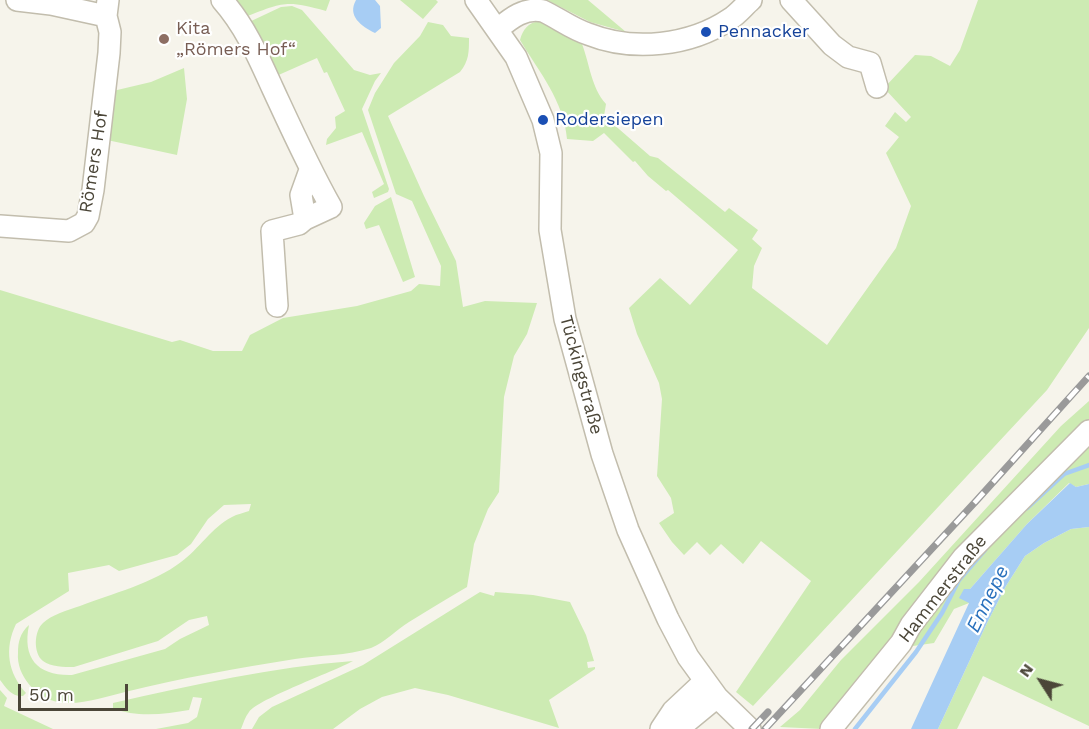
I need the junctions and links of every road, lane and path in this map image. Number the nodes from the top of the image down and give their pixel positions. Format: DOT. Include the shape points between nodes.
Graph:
graph roads {
  1 [pos="17,0"];
  2 [pos="222,0"];
  3 [pos="476,0"];
  4 [pos="751,0"];
  5 [pos="791,0"];
  6 [pos="107,8"];
  7 [pos="498,29"];
  8 [pos="877,87"];
  9 [pos="0,226"];
  10 [pos="277,306"];
  11 [pos="1089,431"];
  12 [pos="711,689"];
  13 [pos="662,729"];
  14 [pos="678,729"];
  15 [pos="750,729"];
  16 [pos="831,729"];
  1 -- 6 [label="street, Römers Hof"];
  2 -- 10 [label="street" via="240,21 262,63 310,170 301,195 305,219 272,231"];
  3 -- 7 [label="street, Tückingstraße"];
  4 -- 7 [label="street" via="731,18 706,32 663,44 624,44 588,35 536,9 518,14"];
  5 -- 8 [label="street" via="832,45 848,57 870,63"];
  6 -- 9 [label="street, Römers Hof" via="109,53 88,216 69,231"];
  7 -- 12 [label="street, Tückingstraße" via="516,57 543,120 551,153 550,230 554,260 565,320 602,454 628,530 659,599 688,657"];
  11 -- 16 [label="street, Hammerstraße" via="963,558"];
  12 -- 13 [label="street" via="673,711"];
  12 -- 14 [label="street"];
  12 -- 15 [label="street, Tückingstraße"];
}
